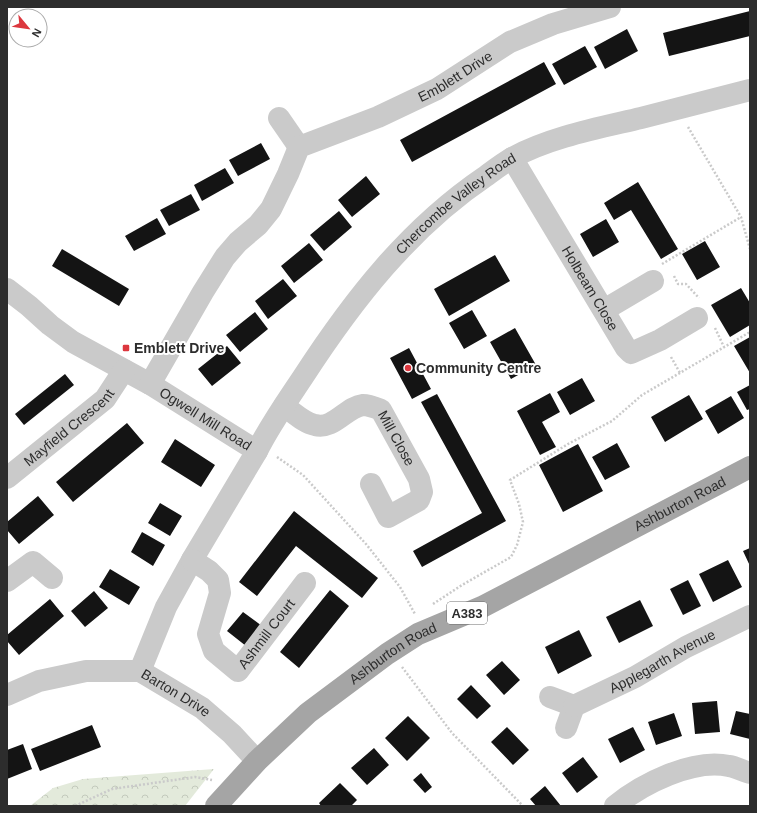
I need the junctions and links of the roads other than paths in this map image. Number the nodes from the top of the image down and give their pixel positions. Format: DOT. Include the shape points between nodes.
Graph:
graph roads {
  1 [pos="610,7"];
  2 [pos="750,90"];
  3 [pos="279,118"];
  4 [pos="299,147"];
  5 [pos="512,158"];
  6 [pos="653,281"];
  7 [pos="7,289"];
  8 [pos="604,310"];
  9 [pos="697,318"];
  10 [pos="124,370"];
  11 [pos="150,384"];
  12 [pos="284,406"];
  13 [pos="259,448"];
  14 [pos="750,467"];
  15 [pos="7,478"];
  16 [pos="371,484"];
  17 [pos="192,560"];
  18 [pos="52,578"];
  19 [pos="7,581"];
  20 [pos="305,582"];
  21 [pos="750,616"];
  22 [pos="140,671"];
  23 [pos="7,695"];
  24 [pos="550,697"];
  25 [pos="574,706"];
  26 [pos="566,728"];
  27 [pos="257,761"];
  28 [pos="750,774"];
  29 [pos="216,806"];
  30 [pos="615,806"];
  1 -- 4 [label="street, Emblett Drive" via="553,24 510,42 437,89 378,117"];
  2 -- 5 [label="street, Chercombe Valley Road" via="588,130"];
  3 -- 4 [label="street"];
  4 -- 11 [label="street" via="271,209 225,257"];
  5 -- 8 [label="street, Holbeam Close"];
  5 -- 12 [label="street, Chercombe Valley Road" via="466,190 393,256 323,345"];
  6 -- 8 [label="street"];
  7 -- 10 [label="street, Ogwell Mill Road" via="73,342"];
  8 -- 9 [label="street, Holbeam Close" via="631,353 660,340"];
  10 -- 11 [label="street, Ogwell Mill Road"];
  10 -- 15 [label="street, Mayfield Crescent" via="105,398"];
  11 -- 13 [label="street, Ogwell Mill Road"];
  12 -- 13 [label="street, Chercombe Valley Road"];
  12 -- 16 [label="street, Mill Close" via="316,426 331,424 352,409 363,405 381,410 419,479 422,492 419,500 388,517"];
  13 -- 17 [label="street, Ogwell Mill Road"];
  14 -- 27 [label="main road, Ashburton Road / A383" via="482,607 418,626 387,654 308,713"];
  17 -- 20 [label="street, Ashmill Court" via="218,580 220,593 208,634 214,651 238,671"];
  17 -- 22 [label="street, Ogwell Mill Road" via="166,607"];
  18 -- 19 [label="street" via="33,562"];
  21 -- 25 [label="street, Applegarth Avenue"];
  22 -- 23 [label="street, Barton Drive" via="86,671 39,681"];
  22 -- 27 [label="street, Barton Drive" via="202,708 232,734"];
  24 -- 25 [label="street"];
  25 -- 26 [label="street"];
  27 -- 29 [label="main road, Ashburton Road / A383"];
  28 -- 30 [label="street" via="729,766 705,765 679,771 653,781"];
}
